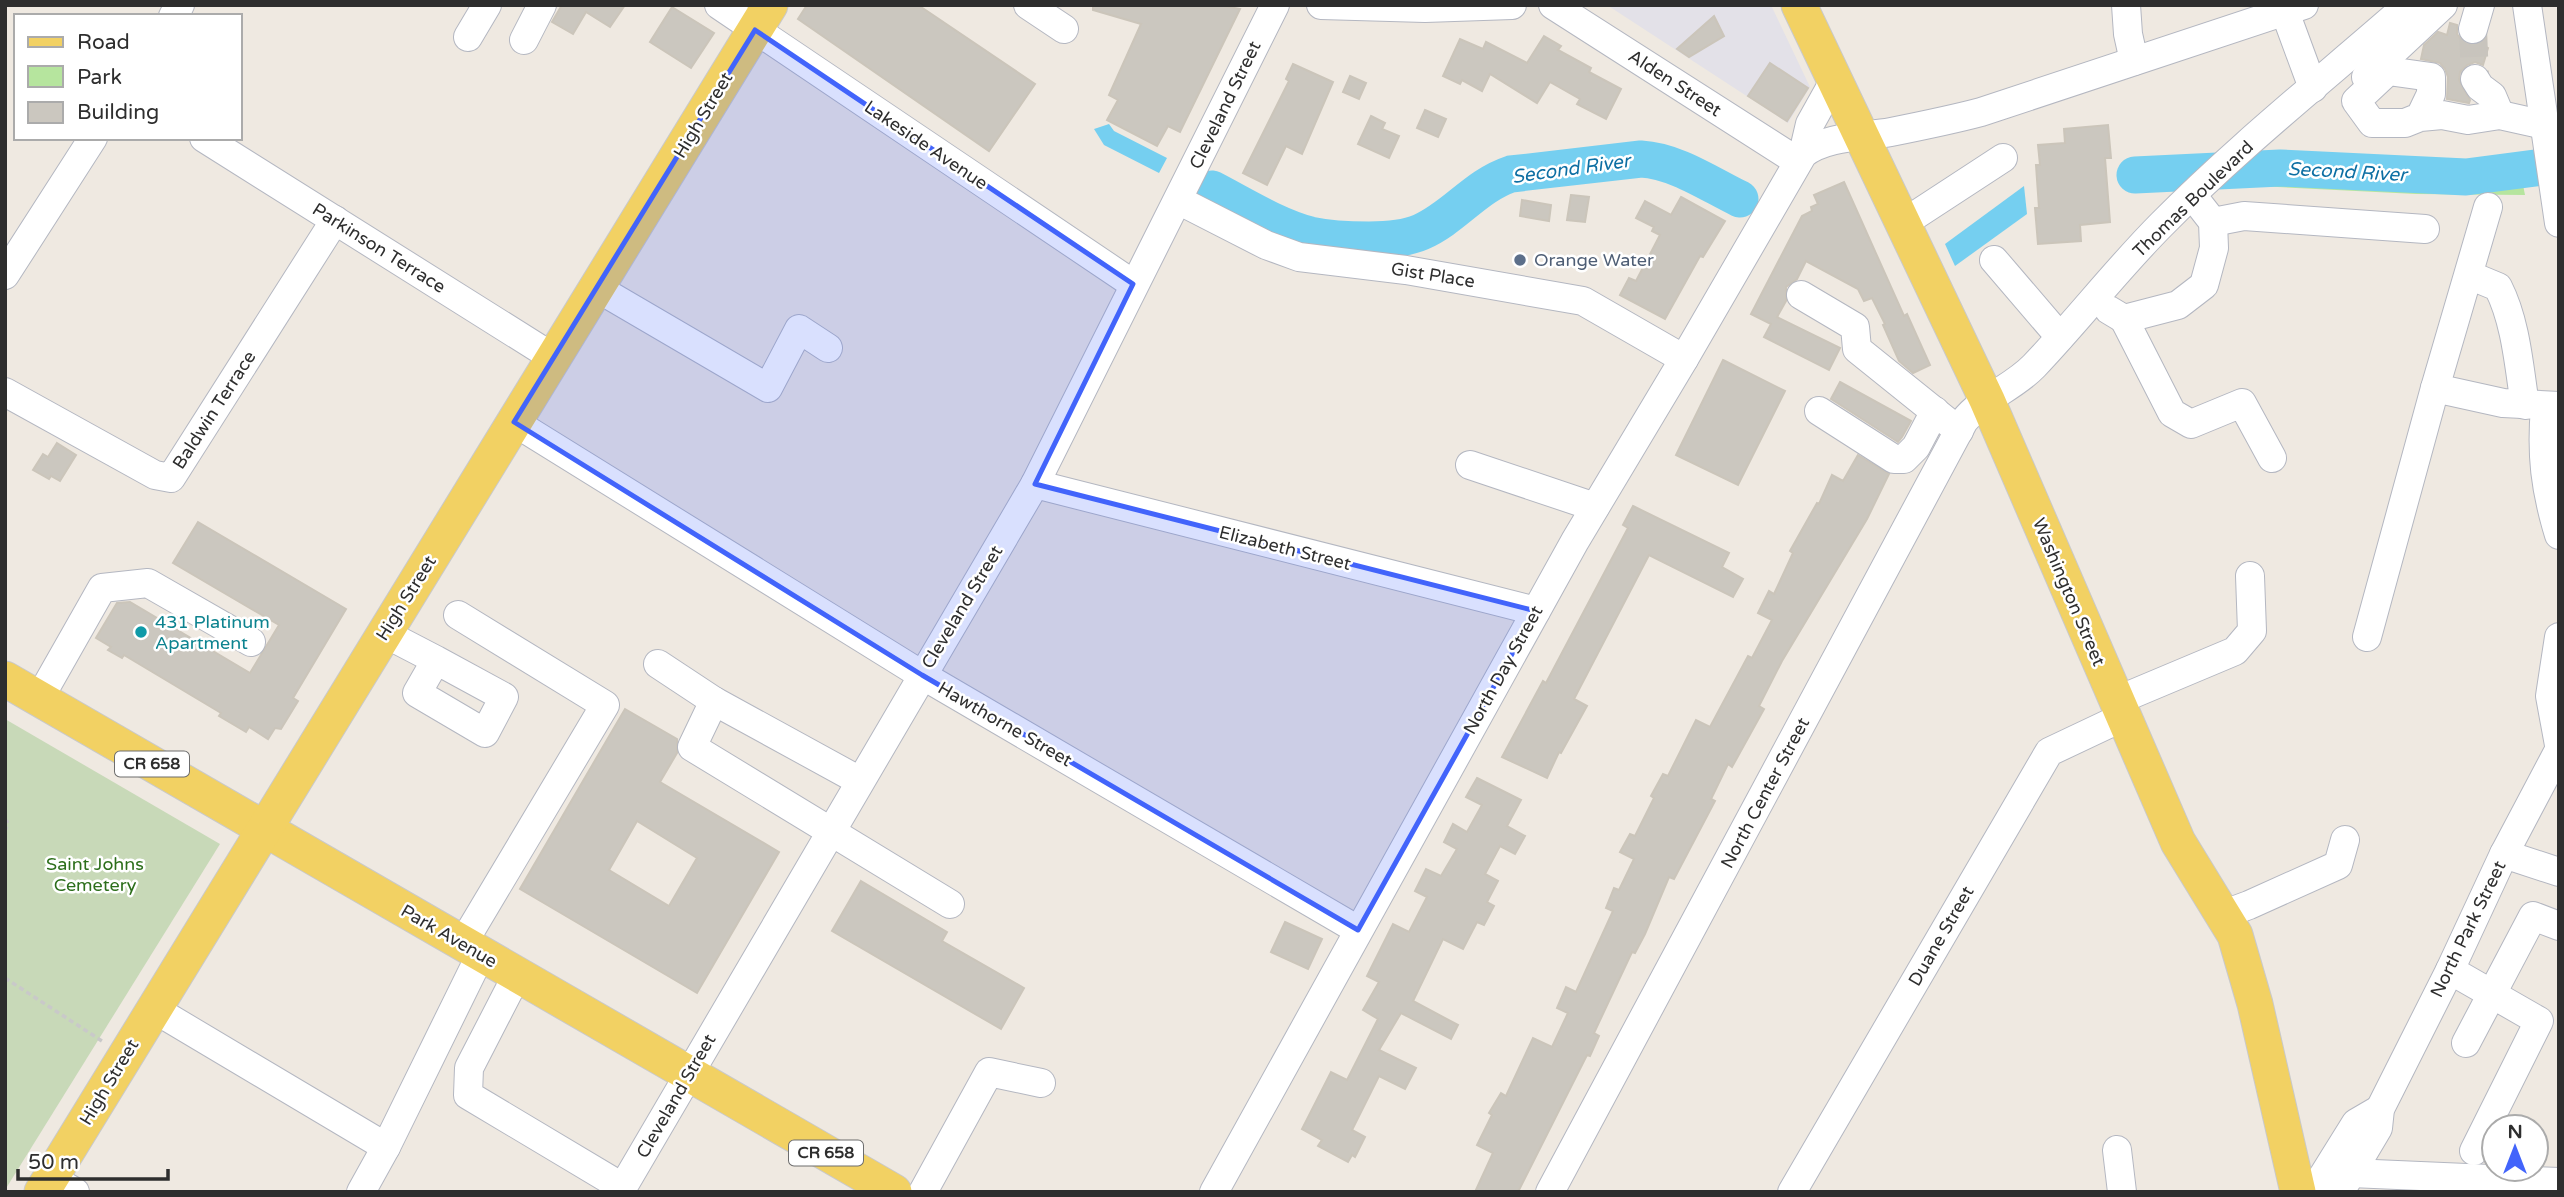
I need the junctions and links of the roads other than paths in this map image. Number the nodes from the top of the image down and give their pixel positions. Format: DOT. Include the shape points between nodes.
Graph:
graph roads {
  1 [pos="487,5"];
  2 [pos="542,5"];
  3 [pos="719,5"];
  4 [pos="1028,5"];
  5 [pos="1275,5"];
  6 [pos="1321,5"];
  7 [pos="1512,5"];
  8 [pos="1553,5"];
  9 [pos="1799,5"];
  10 [pos="2126,5"];
  11 [pos="2408,5"];
  12 [pos="2443,5"];
  13 [pos="2295,8"];
  14 [pos="2526,10"];
  15 [pos="762,18"];
  16 [pos="1064,29"];
  17 [pos="468,37"];
  18 [pos="524,40"];
  19 [pos="2134,61"];
  20 [pos="2475,79"];
  21 [pos="1834,81"];
  22 [pos="2319,82"];
  23 [pos="2356,101"];
  24 [pos="2500,115"];
  25 [pos="2420,117"];
  26 [pos="2545,129"];
  27 [pos="1860,137"];
  28 [pos="92,140"];
  29 [pos="207,140"];
  30 [pos="1800,158"];
  31 [pos="2003,158"];
  32 [pos="2195,192"];
  33 [pos="1178,200"];
  34 [pos="2488,207"];
  35 [pos="2558,215"];
  36 [pos="335,220"];
  37 [pos="2213,222"];
  38 [pos="1902,224"];
  39 [pos="2425,229"];
  40 [pos="1994,260"];
  41 [pos="5,275"];
  42 [pos="2469,275"];
  43 [pos="1133,284"];
  44 [pos="597,288"];
  45 [pos="1801,295"];
  46 [pos="2092,299"];
  47 [pos="2124,320"];
  48 [pos="2060,337"];
  49 [pos="828,348"];
  50 [pos="554,358"];
  51 [pos="1684,359"];
  52 [pos="2435,388"];
  53 [pos="5,392"];
  54 [pos="1987,400"];
  55 [pos="2543,406"];
  56 [pos="1819,411"];
  57 [pos="1935,411"];
  58 [pos="514,422"];
  59 [pos="1959,430"];
  60 [pos="2272,457"];
  61 [pos="1470,465"];
  62 [pos="1035,484"];
  63 [pos="1595,507"];
  64 [pos="2559,535"];
  65 [pos="2250,576"];
  66 [pos="1536,611"];
  67 [pos="458,615"];
  68 [pos="384,633"];
  69 [pos="2559,637"];
  70 [pos="2367,638"];
  71 [pos="251,642"];
  72 [pos="436,660"];
  73 [pos="658,664"];
  74 [pos="922,675"];
  75 [pos="5,680"];
  76 [pos="38,699"];
  77 [pos="715,701"];
  78 [pos="2119,709"];
  79 [pos="2559,748"];
  80 [pos="860,781"];
  81 [pos="265,829"];
  82 [pos="831,830"];
  83 [pos="2345,840"];
  84 [pos="2504,854"];
  85 [pos="2559,872"];
  86 [pos="950,904"];
  87 [pos="2222,915"];
  88 [pos="2559,926"];
  89 [pos="1358,930"];
  90 [pos="472,949"];
  91 [pos="2450,970"];
  92 [pos="517,975"];
  93 [pos="2492,994"];
  94 [pos="154,1009"];
  95 [pos="2549,1019"];
  96 [pos="2466,1043"];
  97 [pos="689,1074"];
  98 [pos="1041,1083"];
  99 [pos="2380,1109"];
  100 [pos="386,1147"];
  101 [pos="2117,1150"];
  102 [pos="2474,1151"];
  103 [pos="2346,1182"];
  104 [pos="2559,1182"];
  105 [pos="56,1187"];
  106 [pos="621,1190"];
  107 [pos="360,1192"];
  108 [pos="894,1192"];
  109 [pos="923,1192"];
  110 [pos="1214,1192"];
  111 [pos="1550,1192"];
  112 [pos="1792,1192"];
  113 [pos="2122,1192"];
  114 [pos="2298,1192"];
  115 [pos="2313,1192"];
  1 -- 17 [label="street"];
  2 -- 18 [label="street"];
  3 -- 15 [label="street, Lakeside Avenue"];
  4 -- 16 [label="street"];
  5 -- 33 [label="street, Cleveland Street"];
  6 -- 7 [label="street"];
  8 -- 30 [label="street, Alden Street"];
  9 -- 21 [label="main road, Washington Street"];
  10 -- 19 [label="street"];
  11 -- 22 [label="street, Thomas Boulevard"];
  12 -- 23 [label="street" via="2358,84"];
  13 -- 19 [label="street"];
  13 -- 22 [label="street"];
  14 -- 26 [label="street"];
  15 -- 43 [label="street, Lakeside Avenue"];
  15 -- 44 [label="main road, High Street"];
  19 -- 27 [label="street" via="1981,112"];
  20 -- 24 [label="street"];
  21 -- 27 [label="main road, Washington Street"];
  21 -- 30 [label="street, North Day Street" via="1810,124"];
  22 -- 23 [label="street" via="2343,99"];
  22 -- 32 [label="street, Thomas Boulevard"];
  23 -- 25 [label="street" via="2372,122"];
  23 -- 25 [label="street" via="2388,71 2431,77 2431,94"];
  24 -- 25 [label="street" via="2468,120"];
  24 -- 26 [label="street"];
  26 -- 35 [label="street"];
  27 -- 30 [label="street" via="1819,145"];
  27 -- 38 [label="main road, Washington Street"];
  28 -- 41 [label="street"];
  29 -- 36 [label="street, Parkinson Terrace"];
  30 -- 51 [label="street, North Day Street"];
  31 -- 38 [label="street"];
  32 -- 37 [label="street"];
  32 -- 46 [label="street, Thomas Boulevard"];
  33 -- 43 [label="street, Cleveland Street"];
  33 -- 51 [label="street, Gist Place" via="1299,257 1583,300"];
  34 -- 42 [label="street"];
  36 -- 50 [label="street, Parkinson Terrace"];
  36 -- 53 [label="street, Baldwin Terrace" via="171,478 155,475"];
  37 -- 39 [label="street" via="2244,216"];
  37 -- 47 [label="street" via="2214,248 2204,285 2178,305"];
  38 -- 54 [label="main road, Washington Street"];
  40 -- 48 [label="street"];
  42 -- 52 [label="street"];
  42 -- 55 [label="street" via="2498,287"];
  43 -- 62 [label="street, Cleveland Street"];
  44 -- 49 [label="street" via="768,388 799,329"];
  44 -- 50 [label="main road, High Street"];
  45 -- 57 [label="street" via="1855,327 1857,349"];
  46 -- 47 [label="street"];
  46 -- 48 [label="street, Thomas Boulevard"];
  47 -- 60 [label="street" via="2172,413 2191,424 2242,403"];
  48 -- 54 [label="street, Thomas Boulevard" via="2022,378"];
  50 -- 58 [label="main road, High Street"];
  51 -- 63 [label="street, North Day Street"];
  52 -- 55 [label="street" via="2503,403"];
  52 -- 70 [label="street"];
  54 -- 59 [label="street, North Center Street"];
  54 -- 78 [label="main road, Washington Street"];
  55 -- 64 [label="street" via="2543,465"];
  56 -- 57 [label="street" via="1894,458 1904,459 1916,447"];
  57 -- 59 [label="street"];
  58 -- 68 [label="main road, High Street"];
  58 -- 74 [label="street, Hawthorne Street"];
  59 -- 111 [label="street, North Center Street"];
  61 -- 63 [label="street"];
  62 -- 66 [label="street, Elizabeth Street"];
  62 -- 74 [label="street, Cleveland Street"];
  63 -- 66 [label="street, North Day Street"];
  65 -- 78 [label="street, Duane Street" via="2252,631 2235,652"];
  66 -- 89 [label="street, North Day Street"];
  67 -- 90 [label="street" via="605,705"];
  68 -- 72 [label="street"];
  68 -- 81 [label="main road, High Street"];
  69 -- 79 [label="street" via="2550,696"];
  71 -- 76 [label="street" via="148,583 102,588"];
  73 -- 77 [label="street"];
  74 -- 80 [label="street, Cleveland Street"];
  74 -- 89 [label="street, Hawthorne Street"];
  75 -- 76 [label="main road, Park Avenue / CR 658"];
  76 -- 81 [label="main road, Park Avenue / CR 658"];
  77 -- 80 [label="street"];
  77 -- 82 [label="street" via="692,747"];
  78 -- 87 [label="main road, Washington Street" via="2178,842"];
  78 -- 112 [label="street, Duane Street" via="2049,752"];
  79 -- 84 [label="street, North Park Street"];
  80 -- 82 [label="street, Cleveland Street"];
  81 -- 90 [label="main road, Park Avenue / CR 658"];
  81 -- 94 [label="main road, High Street"];
  82 -- 86 [label="street"];
  82 -- 97 [label="street, Cleveland Street"];
  83 -- 87 [label="street" via="2337,865"];
  84 -- 85 [label="street"];
  84 -- 91 [label="street, North Park Street"];
  87 -- 114 [label="main road, Washington Street" via="2235,934 2255,1004"];
  88 -- 93 [label="street" via="2533,916"];
  89 -- 110 [label="street, North Day Street"];
  90 -- 92 [label="main road, Park Avenue / CR 658"];
  90 -- 100 [label="street"];
  91 -- 93 [label="street"];
  91 -- 99 [label="street, North Park Street"];
  92 -- 97 [label="main road, Park Avenue / CR 658"];
  92 -- 106 [label="street" via="469,1068 468,1094"];
  93 -- 95 [label="street"];
  93 -- 96 [label="street"];
  94 -- 100 [label="street"];
  94 -- 105 [label="main road, High Street"];
  95 -- 102 [label="street"];
  97 -- 106 [label="street, Cleveland Street"];
  97 -- 108 [label="main road, Park Avenue / CR 658"];
  98 -- 109 [label="street" via="989,1072"];
  99 -- 103 [label="street, North Park Street" via="2378,1128"];
  99 -- 115 [label="street, North Park Street" via="2356,1124"];
  100 -- 107 [label="street"];
  101 -- 113 [label="street"];
  103 -- 104 [label="street"];
}
